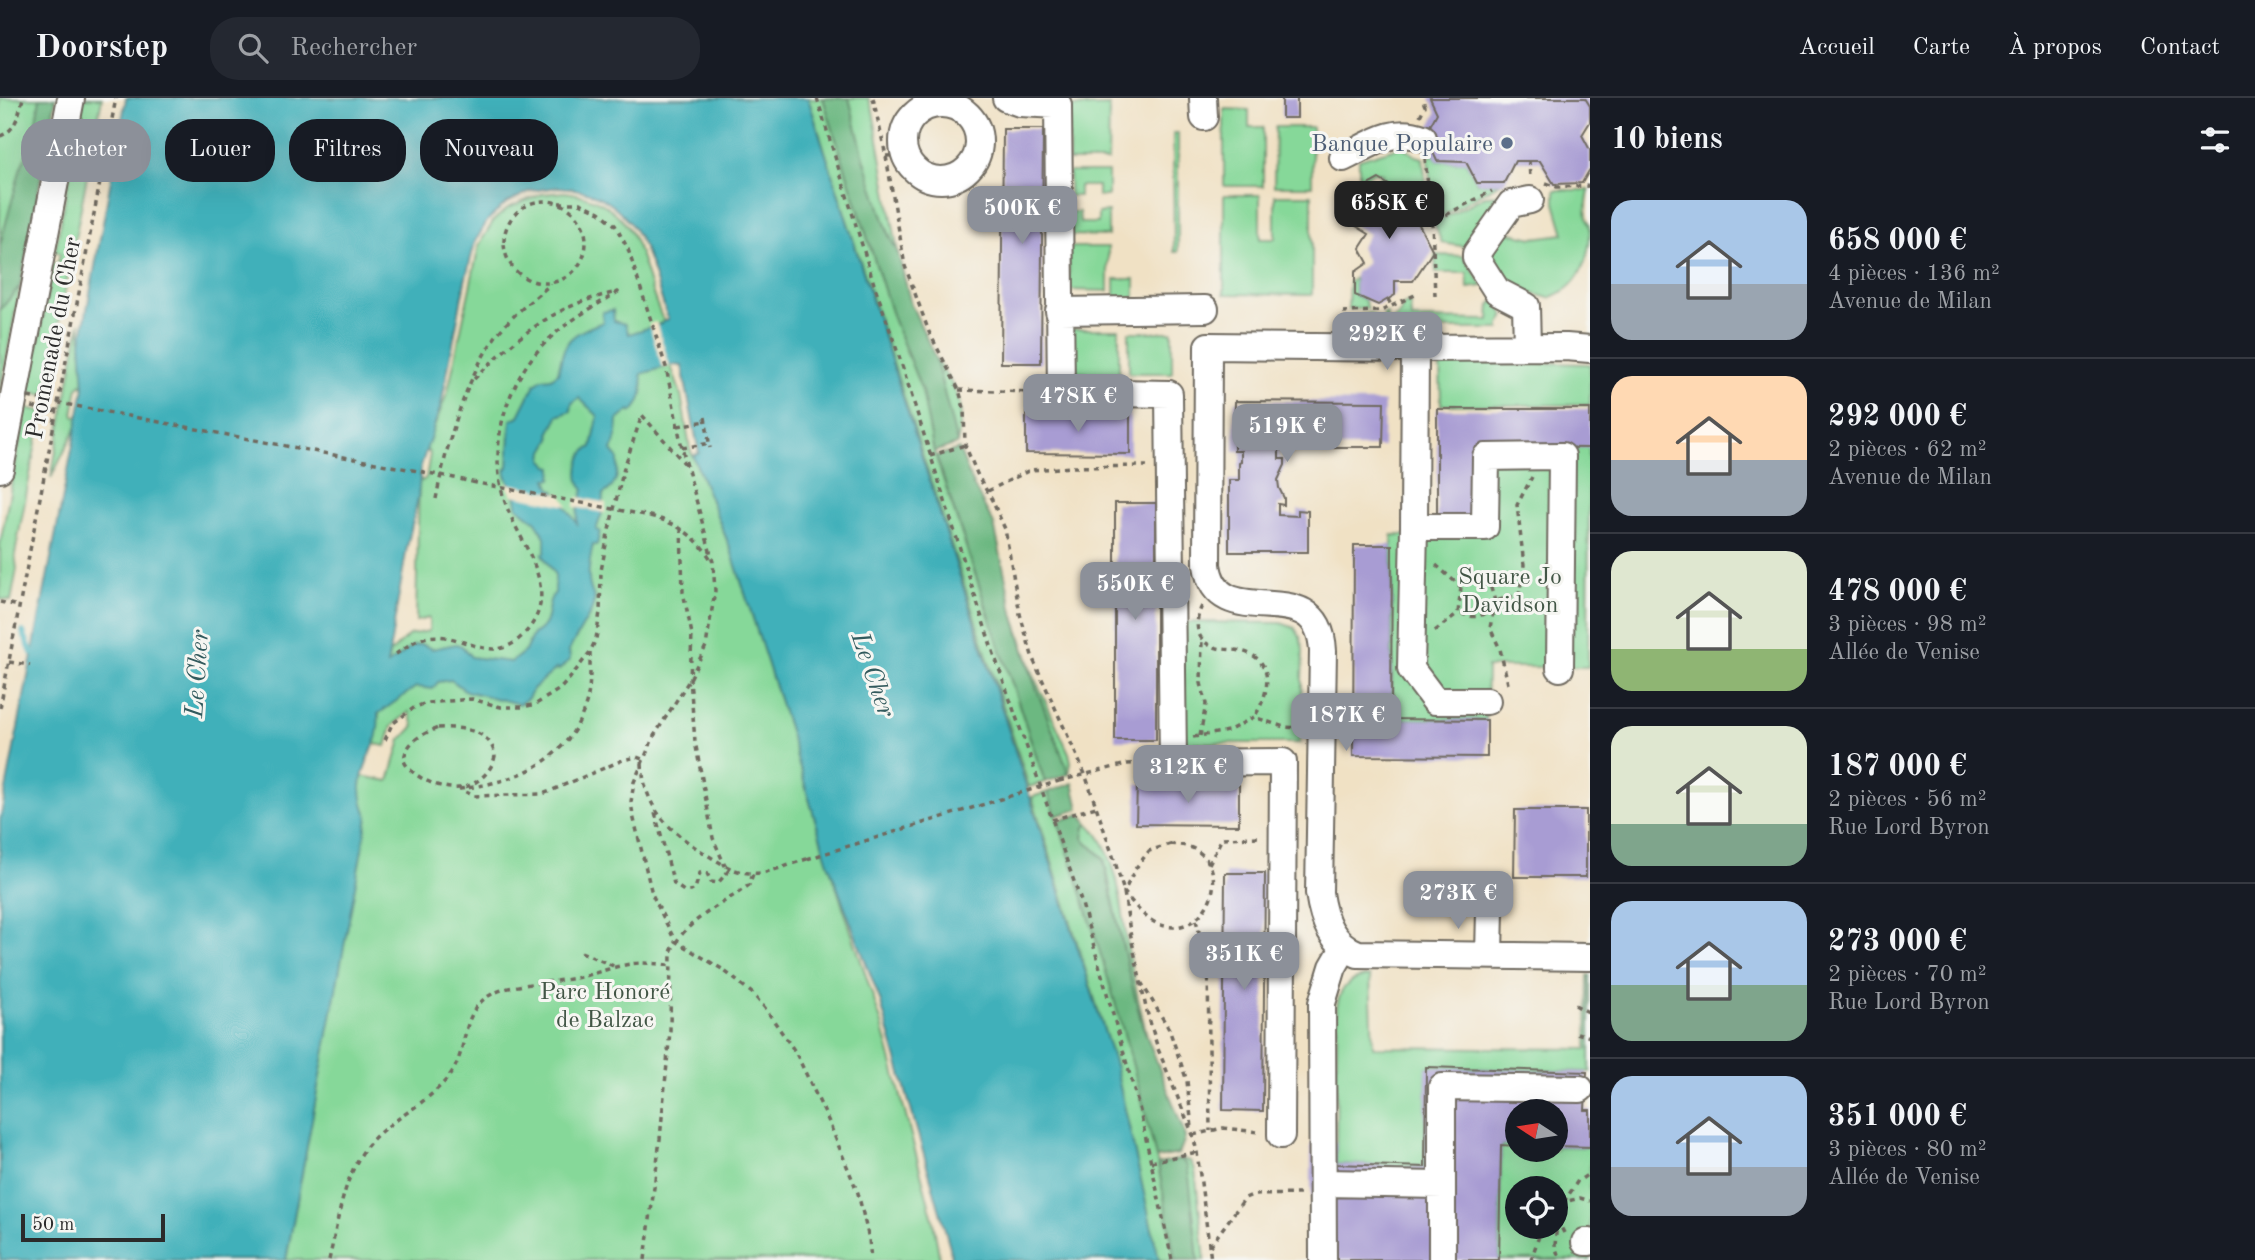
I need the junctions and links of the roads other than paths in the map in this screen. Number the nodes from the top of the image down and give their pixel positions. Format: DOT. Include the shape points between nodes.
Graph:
graph roads {
  1 [pos="71,98"];
  2 [pos="1006,98"];
  3 [pos="972,103"];
  4 [pos="1423,138"];
  5 [pos="1343,158"];
  6 [pos="1532,190"];
  7 [pos="1205,310"];
  8 [pos="1059,311"];
  9 [pos="1582,345"];
  10 [pos="1527,346"];
  11 [pos="1415,348"];
  12 [pos="0,469"];
  13 [pos="1414,527"];
  14 [pos="1560,668"];
  15 [pos="1486,701"];
  16 [pos="1490,909"];
  17 [pos="1344,948"];
  18 [pos="1585,955"];
  19 [pos="1489,956"];
  20 [pos="1580,1089"];
  21 [pos="1281,1135"];
  22 [pos="1442,1185"];
  23 [pos="1323,1189"];
  24 [pos="1323,1260"];
  25 [pos="1442,1260"];
  1 -- 12 [label="street"];
  2 -- 8 [label="street" via="1058,106"];
  3 -- 3 [label="street" via="979,147 970,167 961,174 928,178 896,155 916,112 938,104"];
  4 -- 5 [label="street" via="1405,132 1392,134"];
  6 -- 10 [label="street" via="1511,204 1476,254 1497,291 1526,306"];
  7 -- 8 [label="street"];
  8 -- 21 [label="street" via="1061,393 1169,394 1173,763 1283,762"];
  9 -- 10 [label="street"];
  10 -- 11 [label="street"];
  11 -- 13 [label="street"];
  11 -- 17 [label="street" via="1208,346 1210,580 1235,602 1289,606 1306,612 1318,625 1323,641 1320,893 1322,915"];
  13 -- 14 [label="street" via="1485,527 1486,457 1562,456"];
  13 -- 15 [label="street" via="1411,669 1436,701"];
  16 -- 19 [label="street"];
  17 -- 19 [label="street" via="1358,954"];
  17 -- 23 [label="street" via="1322,1003"];
  18 -- 19 [label="street"];
  20 -- 22 [label="street" via="1442,1087"];
  22 -- 23 [label="street"];
  22 -- 25 [label="street"];
  23 -- 24 [label="street"];
}
